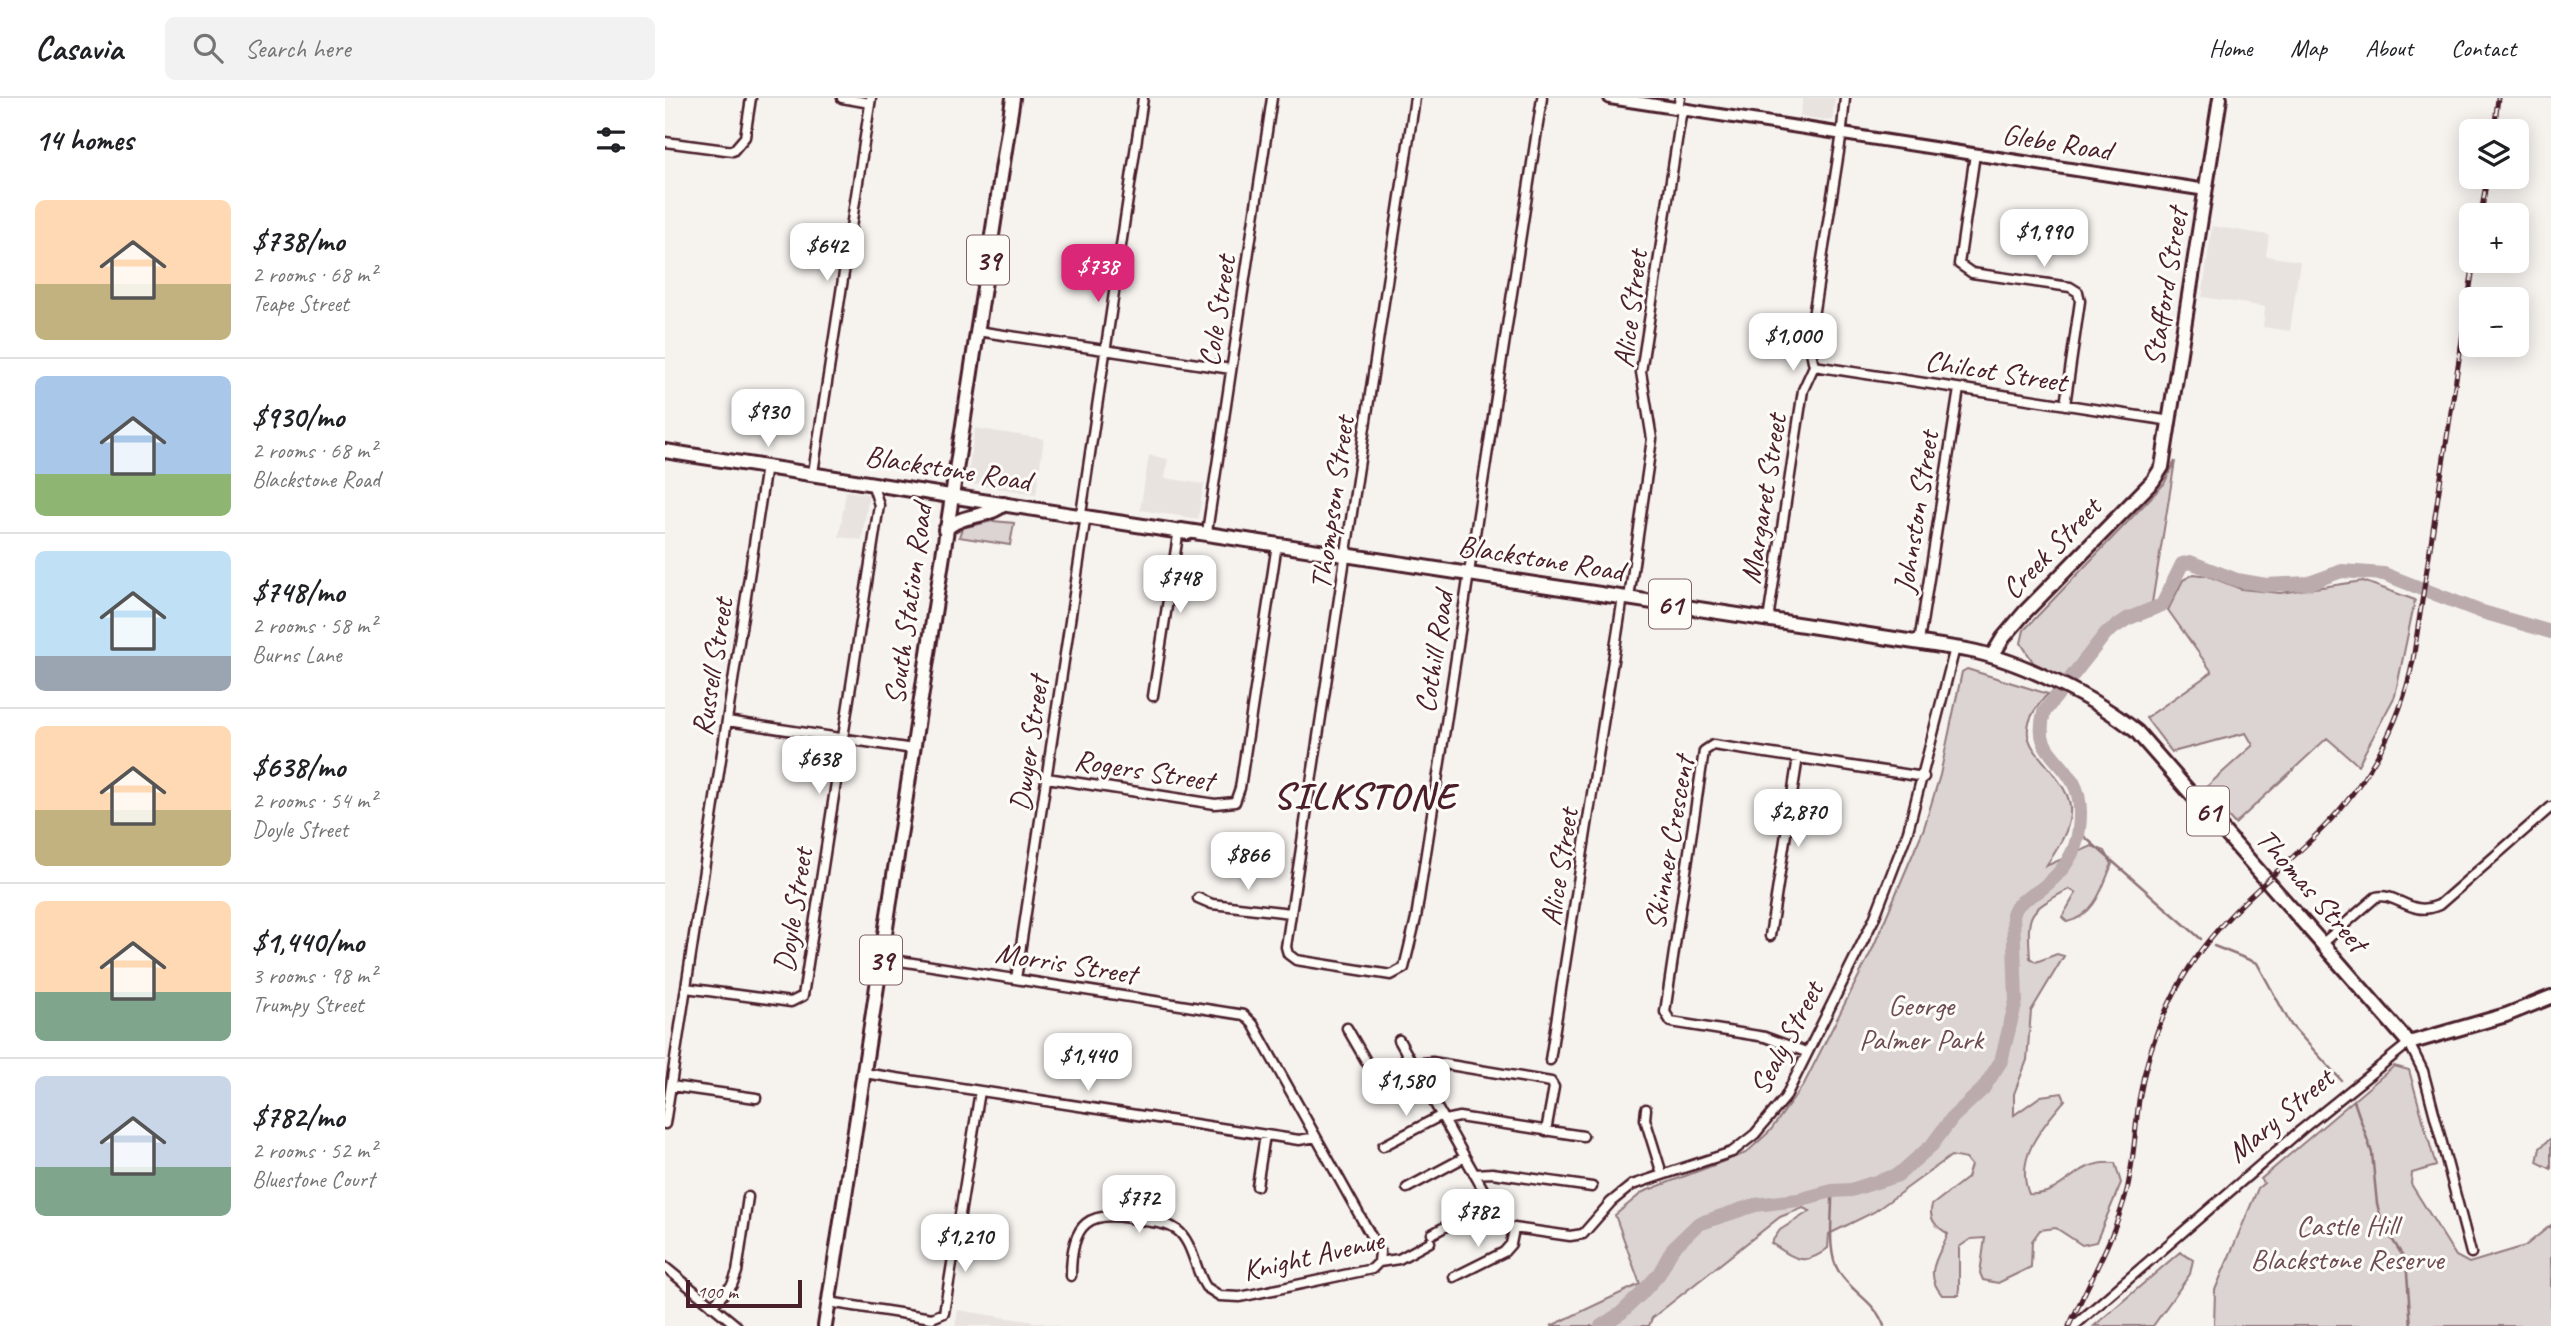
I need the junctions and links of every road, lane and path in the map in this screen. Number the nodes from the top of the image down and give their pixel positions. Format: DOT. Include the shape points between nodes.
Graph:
graph roads {
  1 [pos="751,98"];
  2 [pos="842,98"];
  3 [pos="1013,98"];
  4 [pos="1143,98"];
  5 [pos="1272,98"];
  6 [pos="1415,98"];
  7 [pos="1542,98"];
  8 [pos="1610,98"];
  9 [pos="1845,98"];
  10 [pos="2220,98"];
  11 [pos="870,100"];
  12 [pos="1680,105"];
  13 [pos="1842,134"];
  14 [pos="665,142"];
  15 [pos="1975,154"];
  16 [pos="2206,190"];
  17 [pos="977,331"];
  18 [pos="1105,350"];
  19 [pos="1814,366"];
  20 [pos="1231,369"];
  21 [pos="1959,389"];
  22 [pos="2065,405"];
  23 [pos="2171,421"];
  24 [pos="665,451"];
  25 [pos="766,466"];
  26 [pos="813,473"];
  27 [pos="2153,481"];
  28 [pos="872,483"];
  29 [pos="895,487"];
  30 [pos="950,496"];
  31 [pos="1004,504"];
  32 [pos="879,505"];
  33 [pos="1083,515"];
  34 [pos="1180,529"];
  35 [pos="945,530"];
  36 [pos="1207,532"];
  37 [pos="1248,539"];
  38 [pos="1277,544"];
  39 [pos="1347,555"];
  40 [pos="1469,574"];
  41 [pos="1626,598"];
  42 [pos="1768,620"];
  43 [pos="1919,642"];
  44 [pos="1955,648"];
  45 [pos="1992,656"];
  46 [pos="1153,696"];
  47 [pos="727,721"];
  48 [pos="843,738"];
  49 [pos="913,749"];
  50 [pos="1798,757"];
  51 [pos="1924,777"];
  52 [pos="1047,778"];
  53 [pos="2551,807"];
  54 [pos="1198,898"];
  55 [pos="1291,913"];
  56 [pos="1770,936"];
  57 [pos="2323,943"];
  58 [pos="881,958"];
  59 [pos="1016,979"];
  60 [pos="686,988"];
  61 [pos="2551,997"];
  62 [pos="1347,1028"];
  63 [pos="1399,1040"];
  64 [pos="2409,1043"];
  65 [pos="1806,1052"];
  66 [pos="1550,1059"];
  67 [pos="1413,1064"];
  68 [pos="864,1073"];
  69 [pos="1419,1075"];
  70 [pos="671,1086"];
  71 [pos="980,1091"];
  72 [pos="755,1098"];
  73 [pos="1646,1108"];
  74 [pos="1443,1118"];
  75 [pos="665,1124"];
  76 [pos="1546,1131"];
  77 [pos="1265,1135"];
  78 [pos="1583,1136"];
  79 [pos="1316,1137"];
  80 [pos="1383,1146"];
  81 [pos="1465,1157"];
  82 [pos="1474,1174"];
  83 [pos="1662,1174"];
  84 [pos="1257,1186"];
  85 [pos="1592,1187"];
  86 [pos="1407,1188"];
  87 [pos="748,1197"];
  88 [pos="1490,1202"];
  89 [pos="1514,1229"];
  90 [pos="2471,1254"];
  91 [pos="1379,1262"];
  92 [pos="665,1267"];
  93 [pos="1072,1276"];
  94 [pos="1454,1277"];
  95 [pos="828,1302"];
  96 [pos="712,1306"];
  97 [pos="737,1326"];
  98 [pos="825,1326"];
  99 [pos="2074,1326"];
  1 -- 14 [label="street" via="745,138 733,150"];
  2 -- 11 [label="street"];
  3 -- 17 [label="main road, South Station Road / 39"];
  4 -- 18 [label="street, Dwyer Street"];
  5 -- 20 [label="street, Cole Street"];
  6 -- 39 [label="street, Thompson Street"];
  7 -- 40 [label="street, Cothill Road"];
  8 -- 12 [label="street, Glebe Road"];
  9 -- 13 [label="street, Margaret Street"];
  10 -- 16 [label="main road, Stafford Street"];
  11 -- 26 [label="street"];
  12 -- 13 [label="street, Glebe Road"];
  12 -- 41 [label="street, Alice Street" via="1641,372 1652,439"];
  13 -- 15 [label="street, Glebe Road"];
  13 -- 19 [label="street, Margaret Street" via="1809,342"];
  15 -- 16 [label="street, Glebe Road"];
  15 -- 22 [label="street" via="1959,264 1972,273 2070,287 2078,292"];
  16 -- 23 [label="main road, Stafford Street"];
  17 -- 18 [label="street"];
  17 -- 30 [label="main road, South Station Road / 39"];
  18 -- 20 [label="street"];
  18 -- 33 [label="street, Dwyer Street"];
  19 -- 21 [label="street, Chilcot Street"];
  19 -- 42 [label="street, Margaret Street" via="1803,390"];
  20 -- 36 [label="street, Cole Street"];
  21 -- 22 [label="street, Chilcot Street"];
  21 -- 43 [label="street, Johnston Street"];
  22 -- 23 [label="street, Chilcot Street"];
  23 -- 27 [label="main road, Stafford Street" via="2164,460"];
  24 -- 25 [label="main road, Blackstone Road"];
  25 -- 26 [label="main road, Blackstone Road"];
  25 -- 47 [label="street, Russell Street"];
  26 -- 28 [label="main road, Blackstone Road"];
  27 -- 45 [label="main road, Creek Street" via="2025,612"];
  28 -- 29 [label="main road, Blackstone Road"];
  28 -- 32 [label="street, Doyle Street"];
  29 -- 30 [label="main road, Blackstone Road"];
  29 -- 32 [label="street"];
  30 -- 31 [label="main road, Blackstone Road / 61"];
  30 -- 35 [label="main road, South Station Road / 39"];
  31 -- 33 [label="main road, Blackstone Road / 61"];
  31 -- 35 [label="main road" via="994,513 957,520"];
  32 -- 48 [label="street, Doyle Street"];
  33 -- 34 [label="main road, Blackstone Road / 61"];
  33 -- 52 [label="street, Dwyer Street"];
  34 -- 36 [label="main road, Blackstone Road / 61"];
  34 -- 37 [label="main road, Blackstone Road / 61"];
  34 -- 46 [label="street"];
  35 -- 49 [label="main road, South Station Road / 39"];
  36 -- 37 [label="main road, Blackstone Road / 61"];
  37 -- 38 [label="main road, Blackstone Road / 61"];
  38 -- 39 [label="main road, Blackstone Road / 61"];
  38 -- 52 [label="street, Rogers Street" via="1235,802 1215,804"];
  39 -- 40 [label="main road, Blackstone Road / 61"];
  39 -- 55 [label="street, Thompson Street"];
  40 -- 41 [label="main road, Blackstone Road / 61"];
  40 -- 55 [label="street, Cothill Road" via="1416,921 1404,968 1391,975 1291,957 1286,947"];
  41 -- 42 [label="main road, Blackstone Road / 61"];
  41 -- 66 [label="street, Alice Street"];
  42 -- 43 [label="main road, Blackstone Road / 61"];
  43 -- 44 [label="main road, Blackstone Road / 61"];
  44 -- 45 [label="main road, Blackstone Road / 61"];
  44 -- 51 [label="street, Sealy Street"];
  45 -- 57 [label="main road, Thomas Street / 61" via="2113,713 2156,751"];
  47 -- 48 [label="street"];
  47 -- 60 [label="street, Russell Street"];
  48 -- 49 [label="street"];
  48 -- 60 [label="street, Doyle Street" via="803,996 792,1002"];
  49 -- 58 [label="main road, South Station Road / 39"];
  50 -- 51 [label="street, Skinner Crescent"];
  50 -- 56 [label="street"];
  50 -- 65 [label="street, Skinner Crescent" via="1706,747 1665,1012 1671,1022 1765,1037"];
  51 -- 65 [label="street, Sealy Street" via="1874,919"];
  52 -- 59 [label="street, Dwyer Street"];
  53 -- 57 [label="street" via="2439,905 2421,909 2376,897"];
  54 -- 55 [label="street" via="1212,904"];
  57 -- 64 [label="main road, Thomas Street / 61"];
  58 -- 59 [label="street, Morris Street"];
  58 -- 68 [label="main road, South Station Road / 39"];
  59 -- 79 [label="street, Morris Street" via="1244,1015"];
  60 -- 70 [label="street, Russell Street"];
  61 -- 64 [label="main road, Mary Street"];
  62 -- 69 [label="street" via="1381,1087"];
  63 -- 67 [label="street"];
  64 -- 90 [label="street, Thomas Street" via="2423,1071"];
  64 -- 99 [label="street, Mary Street"];
  65 -- 83 [label="street, Sealy Street" via="1777,1109 1743,1145"];
  67 -- 69 [label="street"];
  67 -- 76 [label="street" via="1432,1062 1551,1082"];
  68 -- 71 [label="street"];
  68 -- 95 [label="main road, South Station Road / 39"];
  69 -- 74 [label="street"];
  70 -- 72 [label="street"];
  70 -- 75 [label="street, Russell Street"];
  71 -- 77 [label="street"];
  71 -- 95 [label="street" via="944,1313 932,1318"];
  73 -- 83 [label="street" via="1645,1119"];
  74 -- 76 [label="street"];
  74 -- 80 [label="street"];
  74 -- 81 [label="street"];
  76 -- 78 [label="street"];
  77 -- 79 [label="street" via="1306,1141"];
  77 -- 84 [label="street"];
  79 -- 91 [label="street" via="1380,1252"];
  81 -- 82 [label="street"];
  81 -- 86 [label="street"];
  82 -- 85 [label="street"];
  82 -- 88 [label="street"];
  83 -- 89 [label="street, Sealy Street" via="1632,1185 1583,1234"];
  87 -- 96 [label="street" via="737,1272 732,1285"];
  88 -- 89 [label="street" via="1501,1223"];
  88 -- 91 [label="street, Knight Avenue" via="1399,1259"];
  89 -- 94 [label="street" via="1504,1252"];
  91 -- 93 [label="street, Knight Avenue" via="1371,1269 1240,1297 1220,1296 1206,1287 1176,1229 1114,1215 1093,1218 1078,1230"];
  92 -- 96 [label="street"];
  95 -- 98 [label="main road, South Station Road / 39"];
  96 -- 97 [label="street"];
}
